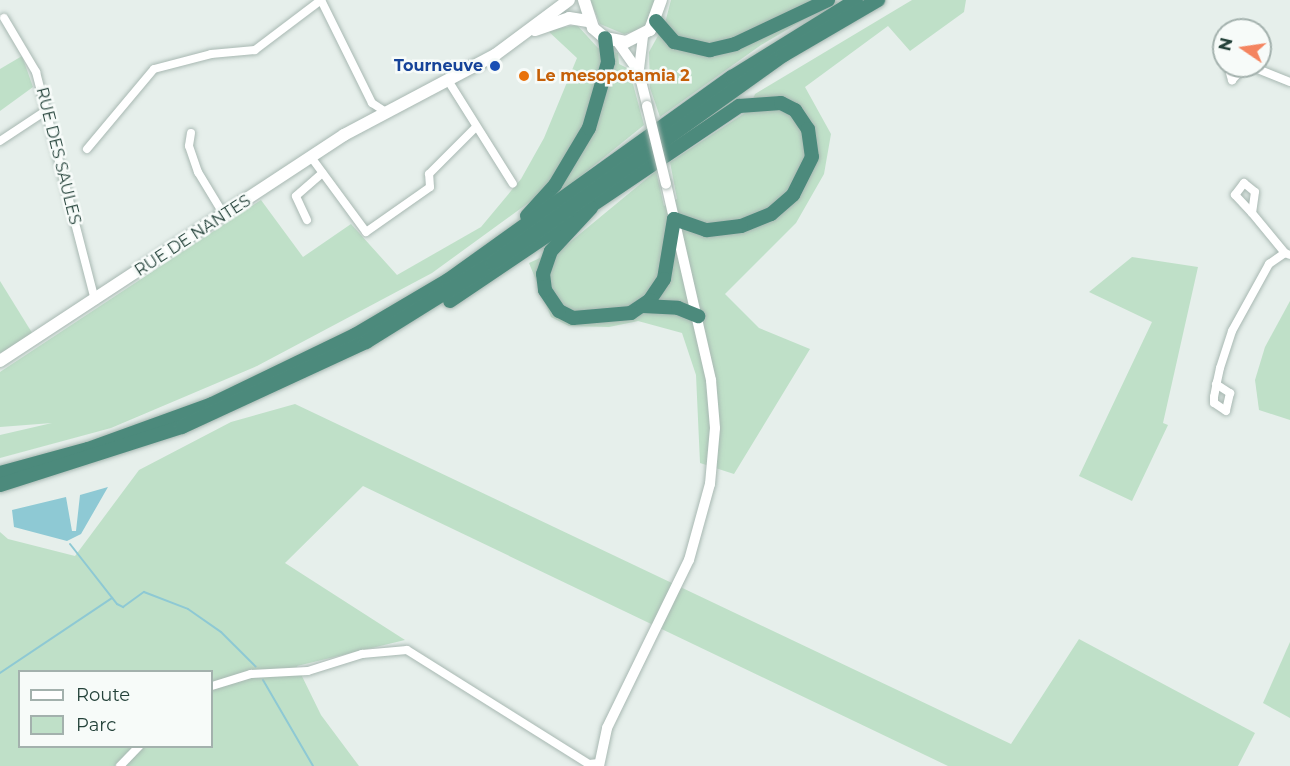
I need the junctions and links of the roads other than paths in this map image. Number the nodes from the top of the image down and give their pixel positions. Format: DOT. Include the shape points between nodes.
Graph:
graph roads {
  1 [pos="321,0"];
  2 [pos="569,0"];
  3 [pos="584,0"];
  4 [pos="661,0"];
  5 [pos="828,0"];
  6 [pos="856,0"];
  7 [pos="878,0"];
  8 [pos="4,18"];
  9 [pos="588,21"];
  10 [pos="656,21"];
  11 [pos="528,32"];
  12 [pos="643,36"];
  13 [pos="611,40"];
  14 [pos="809,41"];
  15 [pos="639,73"];
  16 [pos="1272,75"];
  17 [pos="448,82"];
  18 [pos="1290,82"];
  19 [pos="47,110"];
  20 [pos="386,112"];
  21 [pos="475,128"];
  22 [pos="191,133"];
  23 [pos="0,141"];
  24 [pos="87,148"];
  25 [pos="311,158"];
  26 [pos="641,172"];
  27 [pos="322,173"];
  28 [pos="513,184"];
  29 [pos="591,208"];
  30 [pos="1252,213"];
  31 [pos="224,215"];
  32 [pos="674,219"];
  33 [pos="307,220"];
  34 [pos="1288,254"];
  35 [pos="471,264"];
  36 [pos="95,300"];
  37 [pos="643,306"];
  38 [pos="698,316"];
  39 [pos="406,319"];
  40 [pos="0,361"];
  41 [pos="1216,384"];
  42 [pos="0,473"];
  43 [pos="0,485"];
  44 [pos="213,686"];
  45 [pos="138,748"];
  46 [pos="594,765"];
  47 [pos="120,766"];
  1 -- 20 [label="street" via="372,103"];
  1 -- 24 [label="street" via="255,50 212,54 154,69"];
  2 -- 11 [label="main road"];
  3 -- 9 [label="main road"];
  4 -- 10 [label="main road"];
  5 -- 10 [label="highway" via="735,44 710,50 674,42"];
  6 -- 35 [label="highway" via="732,77"];
  7 -- 14 [label="highway"];
  8 -- 19 [label="street, RUE DES SAULES" via="36,72"];
  9 -- 11 [label="main road" via="568,18"];
  9 -- 13 [label="main road"];
  10 -- 12 [label="main road"];
  11 -- 17 [label="main road, RUE DE NANTES"];
  12 -- 13 [label="main road"];
  12 -- 15 [label="street"];
  13 -- 15 [label="street"];
  13 -- 35 [label="highway" via="606,74 572,162 537,208 477,253"];
  14 -- 26 [label="highway" via="802,52"];
  14 -- 39 [label="highway"];
  15 -- 32 [label="street, bridge"];
  16 -- 18 [label="street"];
  17 -- 20 [label="main road, RUE DE NANTES"];
  17 -- 21 [label="street"];
  19 -- 23 [label="street"];
  19 -- 36 [label="street, RUE DES SAULES"];
  20 -- 25 [label="main road, RUE DE NANTES"];
  21 -- 27 [label="street" via="429,174 430,187 366,232"];
  21 -- 28 [label="street"];
  22 -- 31 [label="street" via="189,146 198,172"];
  25 -- 27 [label="street"];
  25 -- 31 [label="main road, RUE DE NANTES"];
  26 -- 29 [label="highway"];
  26 -- 32 [label="highway" via="739,106 776,102 802,118 810,135 812,157 804,178 783,205 757,221 728,229 699,229"];
  27 -- 33 [label="street" via="296,196"];
  29 -- 37 [label="highway" via="551,250 543,274 545,290 559,311 573,318 620,316"];
  29 -- 39 [label="highway" via="462,295 420,318"];
  30 -- 34 [label="street"];
  31 -- 36 [label="main road, RUE DE NANTES"];
  32 -- 37 [label="highway" via="664,279"];
  32 -- 38 [label="street"];
  34 -- 41 [label="street" via="1269,264 1249,296 1232,331"];
  35 -- 42 [label="highway" via="364,330 238,393 114,440"];
  36 -- 40 [label="main road, RUE DE NANTES"];
  37 -- 38 [label="highway" via="678,308"];
  38 -- 46 [label="street" via="714,412 707,502 688,560"];
  39 -- 43 [label="highway" via="216,414 99,457"];
  44 -- 46 [label="street" via="251,674 308,671 362,654 407,650"];
  45 -- 47 [label="street"];
}
